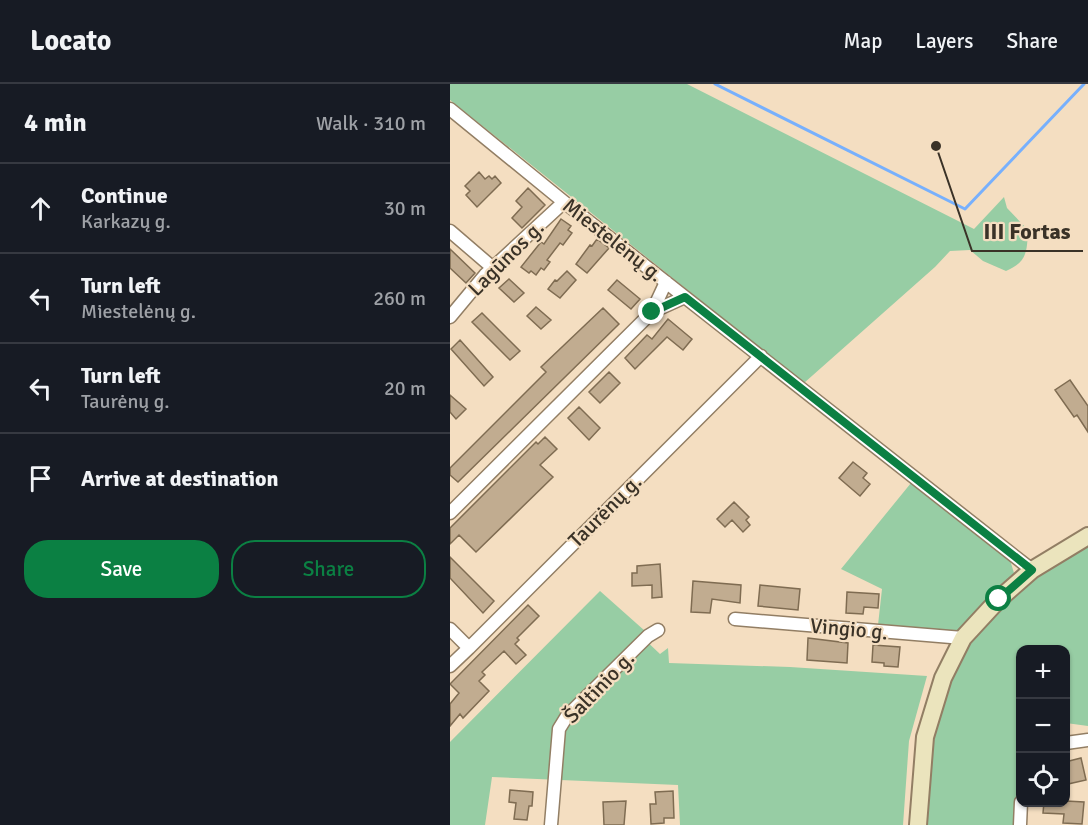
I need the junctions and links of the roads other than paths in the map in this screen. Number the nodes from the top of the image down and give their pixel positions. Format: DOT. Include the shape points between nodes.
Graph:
graph roads {
  1 [pos="450,110"];
  2 [pos="564,202"];
  3 [pos="450,231"];
  4 [pos="493,268"];
  5 [pos="666,282"];
  6 [pos="685,297"];
  7 [pos="652,312"];
  8 [pos="450,317"];
  9 [pos="760,356"];
  10 [pos="450,513"];
  11 [pos="1088,536"];
  12 [pos="1032,570"];
  13 [pos="735,619"];
  14 [pos="450,629"];
  15 [pos="658,630"];
  16 [pos="963,638"];
  17 [pos="469,648"];
  18 [pos="450,666"];
  19 [pos="1088,740"];
  20 [pos="1070,742"];
  21 [pos="1021,807"];
  22 [pos="551,825"];
  23 [pos="918,825"];
  24 [pos="1020,825"];
  1 -- 2 [label="street, Miestelėnų g."];
  2 -- 4 [label="street, Lagūnos g."];
  2 -- 5 [label="street, Miestelėnų g."];
  3 -- 4 [label="street"];
  4 -- 8 [label="street, Lagūnos g."];
  5 -- 6 [label="street, Miestelėnų g."];
  5 -- 7 [label="street"];
  6 -- 7 [label="street"];
  6 -- 9 [label="street, Miestelėnų g."];
  7 -- 10 [label="street"];
  9 -- 12 [label="street, Miestelėnų g."];
  9 -- 17 [label="street, Taurėnų g."];
  11 -- 12 [label="main road"];
  12 -- 16 [label="main road"];
  13 -- 16 [label="street, Vingio g."];
  14 -- 17 [label="street"];
  15 -- 22 [label="street, Šaltinio g." via="567,716 559,729"];
  16 -- 23 [label="main road" via="943,678 925,738"];
  17 -- 18 [label="street, Taurėnų g."];
  19 -- 20 [label="street"];
  21 -- 24 [label="street"];
}
